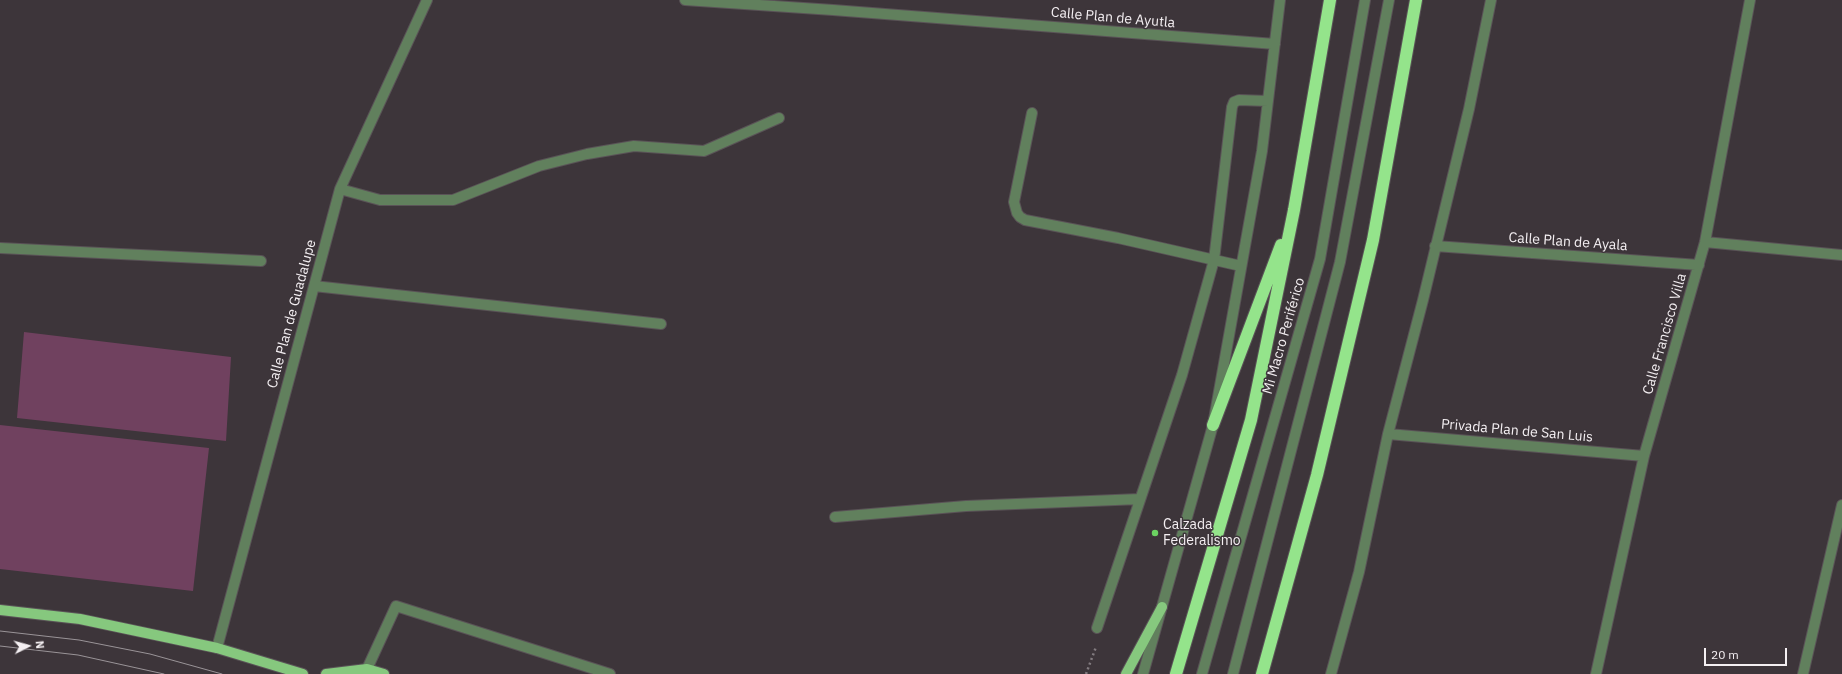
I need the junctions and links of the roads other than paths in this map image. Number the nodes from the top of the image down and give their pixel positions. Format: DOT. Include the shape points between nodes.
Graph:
graph roads {
  1 [pos="427,0"];
  2 [pos="685,0"];
  3 [pos="1280,0"];
  4 [pos="1330,0"];
  5 [pos="1365,0"];
  6 [pos="1389,0"];
  7 [pos="1416,0"];
  8 [pos="1491,0"];
  9 [pos="1750,0"];
  10 [pos="833,5"];
  11 [pos="1275,44"];
  12 [pos="1268,101"];
  13 [pos="1032,113"];
  14 [pos="779,118"];
  15 [pos="340,188"];
  16 [pos="1294,210"];
  17 [pos="1705,242"];
  18 [pos="1435,246"];
  19 [pos="0,248"];
  20 [pos="1842,255"];
  21 [pos="1214,260"];
  22 [pos="261,261"];
  23 [pos="1699,264"];
  24 [pos="1241,266"];
  25 [pos="314,286"];
  26 [pos="661,324"];
  27 [pos="1213,425"];
  28 [pos="1388,434"];
  29 [pos="1644,456"];
  30 [pos="1140,499"];
  31 [pos="1842,505"];
  32 [pos="835,517"];
  33 [pos="1162,607"];
  34 [pos="0,610"];
  35 [pos="1098,628"];
  36 [pos="217,648"];
  37 [pos="367,669"];
  38 [pos="303,674"];
  39 [pos="326,674"];
  40 [pos="384,674"];
  41 [pos="610,674"];
  42 [pos="1126,674"];
  43 [pos="1143,674"];
  44 [pos="1176,674"];
  45 [pos="1202,674"];
  46 [pos="1233,674"];
  47 [pos="1262,674"];
  48 [pos="1331,674"];
  49 [pos="1596,674"];
  50 [pos="1803,674"];
  1 -- 15 [label="street, Calle Plan de Guadalupe"];
  2 -- 10 [label="street, Calle Plan de Ayutla"];
  3 -- 11 [label="street"];
  4 -- 16 [label="highway"];
  5 -- 45 [label="street, Mi Macro Periférico" via="1320,259"];
  6 -- 46 [label="street" via="1340,262"];
  7 -- 47 [label="highway" via="1373,240 1317,475"];
  8 -- 18 [label="street" via="1469,109"];
  9 -- 17 [label="street, Calle Francisco Villa"];
  10 -- 11 [label="street, Calle Plan de Ayutla"];
  11 -- 12 [label="street"];
  12 -- 21 [label="street" via="1239,100 1234,102 1232,107"];
  12 -- 24 [label="street" via="1262,151"];
  13 -- 21 [label="street" via="1014,202 1020,217"];
  14 -- 15 [label="street" via="704,151 634,146 587,154 539,166 453,200 380,200"];
  15 -- 25 [label="street, Calle Plan de Guadalupe"];
  16 -- 27 [label="highway"];
  16 -- 44 [label="highway" via="1251,420"];
  17 -- 20 [label="street"];
  17 -- 23 [label="street, Calle Francisco Villa"];
  18 -- 23 [label="street, Calle Plan de Ayala"];
  18 -- 28 [label="street"];
  19 -- 22 [label="street"];
  21 -- 24 [label="street"];
  21 -- 30 [label="street" via="1182,375"];
  23 -- 29 [label="street, Calle Francisco Villa"];
  24 -- 27 [label="street"];
  25 -- 26 [label="street"];
  25 -- 36 [label="street, Calle Plan de Guadalupe"];
  27 -- 33 [label="street"];
  28 -- 29 [label="street, Privada Plan de San Luis"];
  28 -- 48 [label="street" via="1359,572"];
  29 -- 49 [label="street, Calle Francisco Villa"];
  30 -- 32 [label="street" via="966,506"];
  30 -- 35 [label="street"];
  31 -- 50 [label="street"];
  33 -- 42 [label="main road"];
  33 -- 43 [label="street"];
  34 -- 36 [label="main road" via="80,619"];
  36 -- 38 [label="main road"];
  37 -- 39 [label="main road"];
  37 -- 40 [label="main road"];
  37 -- 41 [label="street" via="396,606"];
}
